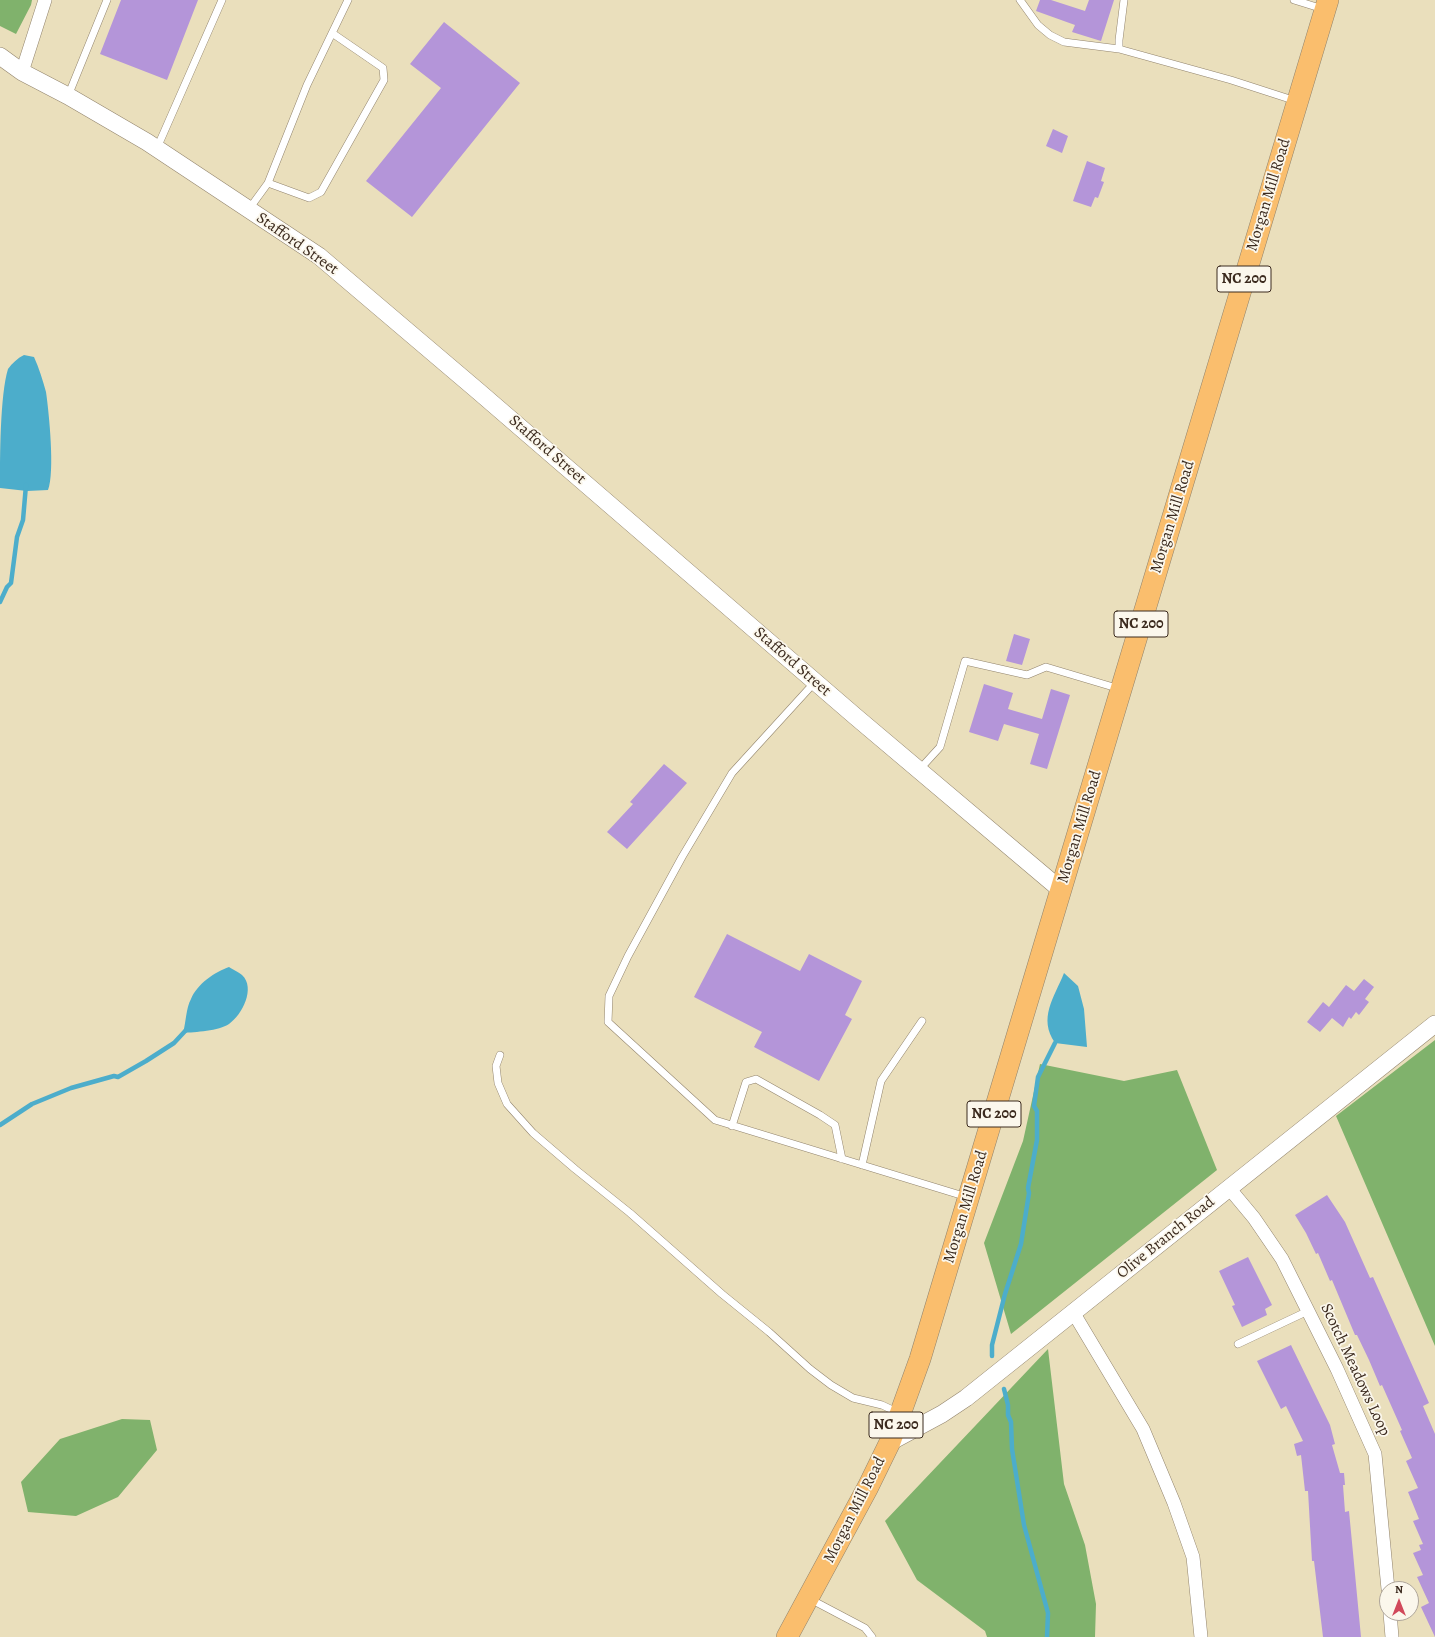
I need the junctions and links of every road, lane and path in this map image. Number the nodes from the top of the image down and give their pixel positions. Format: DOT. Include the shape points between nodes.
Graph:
graph roads {
  1 [pos="45,0"];
  2 [pos="107,0"];
  3 [pos="222,0"];
  4 [pos="348,0"];
  5 [pos="1020,0"];
  6 [pos="1124,0"];
  7 [pos="1294,0"];
  8 [pos="1326,5"];
  9 [pos="332,33"];
  10 [pos="1119,49"];
  11 [pos="0,56"];
  12 [pos="22,72"];
  13 [pos="68,96"];
  14 [pos="1297,102"];
  15 [pos="157,149"];
  16 [pos="268,183"];
  17 [pos="249,210"];
  18 [pos="815,682"];
  19 [pos="1121,689"];
  20 [pos="919,770"];
  21 [pos="1061,890"];
  22 [pos="922,1021"];
  23 [pos="1435,1024"];
  24 [pos="500,1055"];
  25 [pos="732,1126"];
  26 [pos="842,1159"];
  27 [pos="862,1165"];
  28 [pos="1229,1188"];
  29 [pos="969,1198"];
  30 [pos="1308,1311"];
  31 [pos="1073,1312"];
  32 [pos="1238,1344"];
  33 [pos="901,1414"];
  34 [pos="890,1442"];
  35 [pos="1387,1581"];
  36 [pos="808,1598"];
  37 [pos="1391,1621"];
  38 [pos="787,1637"];
  39 [pos="872,1637"];
  40 [pos="1201,1637"];
  41 [pos="1392,1637"];
  1 -- 12 [label="street"];
  2 -- 13 [label="lane"];
  3 -- 15 [label="lane"];
  4 -- 9 [label="lane"];
  5 -- 10 [label="lane" via="1038,25 1064,42"];
  6 -- 10 [label="lane"];
  7 -- 8 [label="lane"];
  8 -- 14 [label="main road, Morgan Mill Road / NC 200"];
  9 -- 16 [label="lane" via="307,85"];
  9 -- 16 [label="lane" via="383,68 384,80 321,192 309,198"];
  10 -- 14 [label="lane" via="1231,80"];
  11 -- 12 [label="street, Stafford Street"];
  12 -- 13 [label="street, Stafford Street"];
  13 -- 15 [label="street, Stafford Street"];
  14 -- 19 [label="main road, Morgan Mill Road / NC 200"];
  15 -- 17 [label="street, Stafford Street"];
  16 -- 17 [label="lane"];
  17 -- 18 [label="street, Stafford Street" via="319,256"];
  18 -- 20 [label="street, Stafford Street"];
  18 -- 25 [label="lane" via="732,773 682,857 609,996 608,1022 715,1120"];
  19 -- 20 [label="lane" via="1046,667 1027,675 965,661 940,747"];
  19 -- 21 [label="main road, Morgan Mill Road / NC 200"];
  20 -- 21 [label="street, Stafford Street"];
  21 -- 29 [label="main road, Morgan Mill Road / NC 200"];
  22 -- 27 [label="lane" via="881,1081"];
  23 -- 28 [label="street, Olive Branch Road"];
  24 -- 33 [label="lane" via="496,1066 498,1083 507,1104 533,1133 820,1377 853,1398 882,1405"];
  25 -- 26 [label="lane"];
  25 -- 26 [label="lane" via="746,1082 756,1079 835,1125"];
  26 -- 27 [label="lane"];
  27 -- 29 [label="lane"];
  28 -- 30 [label="street, Scotch Meadows Loop" via="1254,1218 1282,1259"];
  28 -- 31 [label="street, Olive Branch Road"];
  29 -- 33 [label="main road, Morgan Mill Road / NC 200" via="923,1352"];
  30 -- 32 [label="lane"];
  30 -- 35 [label="street, Scotch Meadows Loop" via="1375,1454"];
  31 -- 34 [label="street, Olive Branch Road" via="966,1398"];
  31 -- 40 [label="street" via="1143,1429 1174,1503 1193,1557"];
  33 -- 34 [label="main road, Morgan Mill Road / NC 200"];
  34 -- 36 [label="main road, Morgan Mill Road / NC 200"];
  36 -- 38 [label="main road, Morgan Mill Road / NC 200"];
  36 -- 39 [label="lane" via="865,1628"];
  37 -- 41 [label="street"];
}
